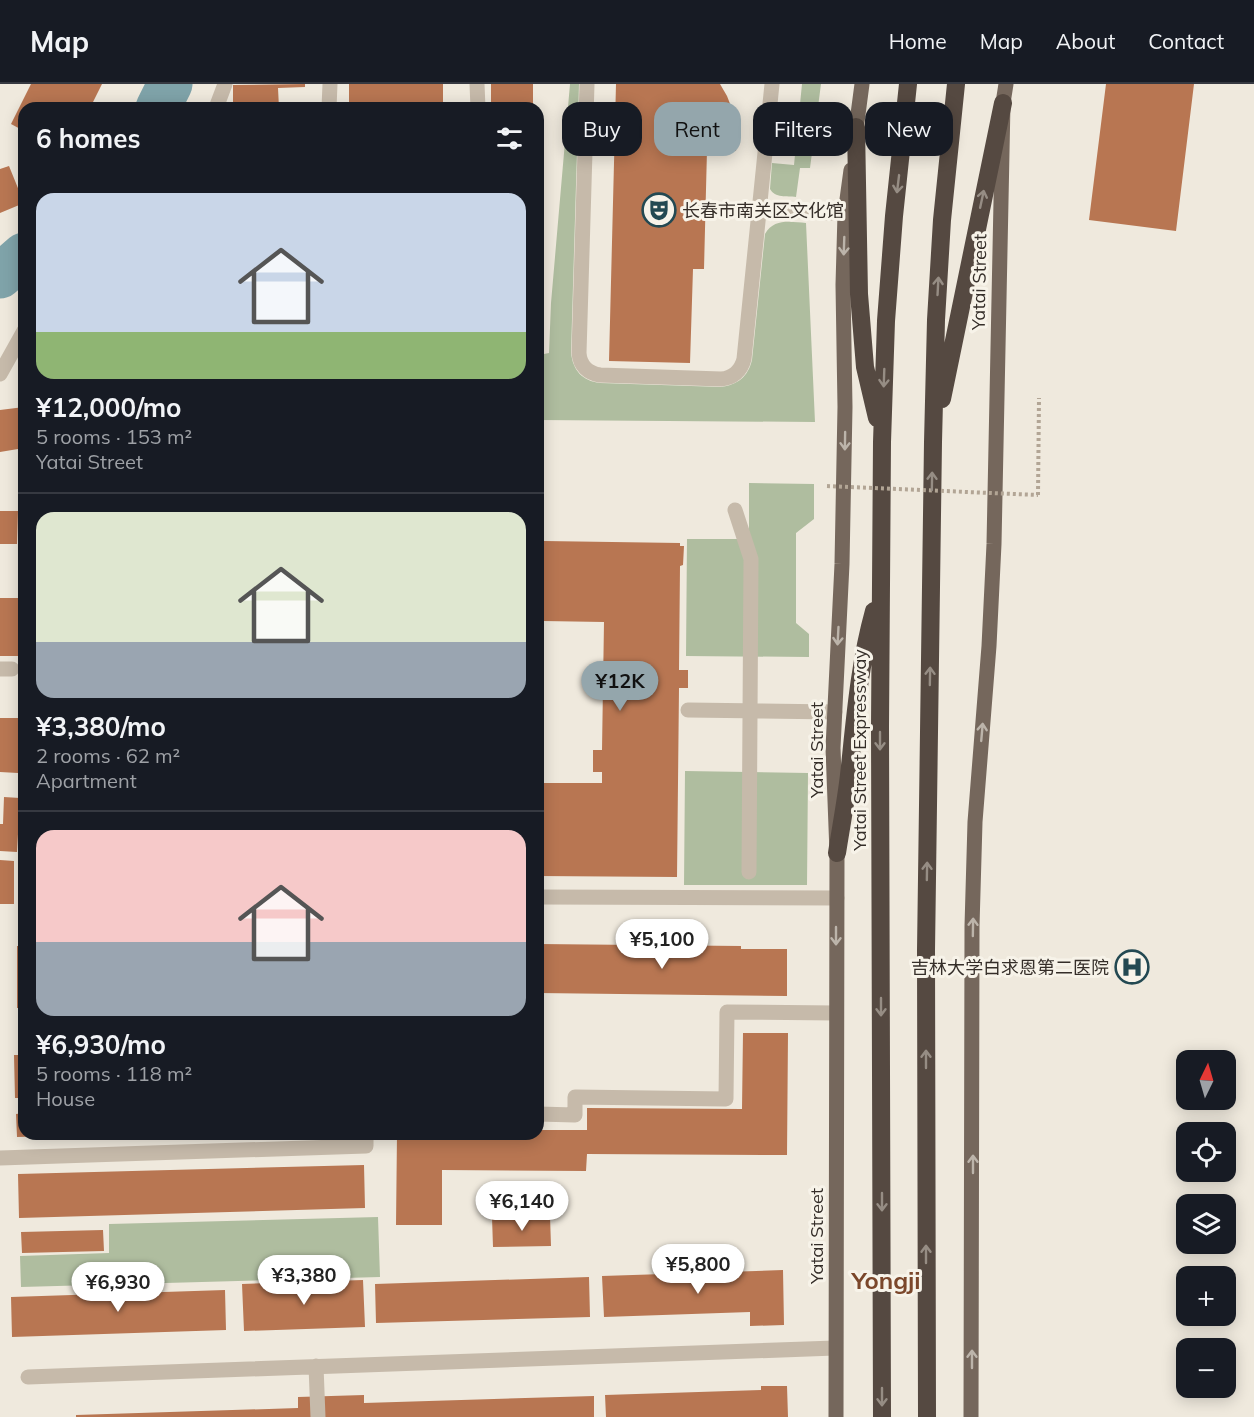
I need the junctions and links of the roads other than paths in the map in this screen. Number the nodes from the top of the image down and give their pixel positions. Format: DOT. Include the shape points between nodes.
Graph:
graph roads {
  1 [pos="225,84"];
  2 [pos="330,84"];
  3 [pos="477,84"];
  4 [pos="587,84"];
  5 [pos="772,84"];
  6 [pos="862,84"];
  7 [pos="908,84"];
  8 [pos="956,84"];
  9 [pos="1006,84"];
  10 [pos="218,102"];
  11 [pos="329,102"];
  12 [pos="478,102"];
  13 [pos="1003,103"];
  14 [pos="856,127"];
  15 [pos="759,208"];
  16 [pos="845,214"];
  17 [pos="18,341"];
  18 [pos="0,374"];
  19 [pos="882,442"];
  20 [pos="933,442"];
  21 [pos="735,510"];
  22 [pos="881,586"];
  23 [pos="688,710"];
  24 [pos="750,711"];
  25 [pos="835,712"];
  26 [pos="837,853"];
  27 [pos="749,872"];
  28 [pos="544,897"];
  29 [pos="837,898"];
  30 [pos="836,1013"];
  31 [pos="544,1114"];
  32 [pos="366,1140"];
  33 [pos="0,1158"];
  34 [pos="835,1348"];
  35 [pos="316,1366"];
  36 [pos="28,1377"];
  37 [pos="318,1417"];
  38 [pos="836,1417"];
  39 [pos="882,1417"];
  40 [pos="927,1417"];
  41 [pos="971,1417"];
  1 -- 10 [label="street"];
  2 -- 11 [label="street"];
  3 -- 12 [label="street"];
  4 -- 15 [label="street" via="579,353 590,372 721,379 736,374 744,359"];
  5 -- 15 [label="street"];
  6 -- 14 [label="main road, Yatai Street"];
  7 -- 19 [label="highway, Yatai Street Expressway, one-way" via="887,309"];
  20 -- 8 [label="highway, one-way" via="941,231"];
  9 -- 13 [label="main road, Yatai Street"];
  20 -- 13 [label="highway, one-way"];
  41 -- 13 [label="main road, Yatai Street, one-way" via="972,926 994,543"];
  14 -- 16 [label="main road, Yatai Street"];
  14 -- 19 [label="highway" via="859,294 865,367"];
  15 -- 16 [label="street"];
  16 -- 25 [label="main road, Yatai Street, one-way" via="843,553"];
  17 -- 18 [label="street"];
  19 -- 22 [label="highway, Yatai Street Expressway"];
  40 -- 20 [label="highway, one-way" via="926,951"];
  21 -- 24 [label="street" via="751,559"];
  22 -- 26 [label="highway" via="868,632 854,712"];
  22 -- 39 [label="highway, Yatai Street Expressway, one-way"];
  23 -- 24 [label="street"];
  24 -- 25 [label="street"];
  24 -- 27 [label="street"];
  25 -- 26 [label="main road, Yatai Street"];
  26 -- 29 [label="main road, Yatai Street"];
  28 -- 29 [label="street"];
  29 -- 30 [label="main road, Yatai Street, one-way"];
  30 -- 31 [label="street" via="727,1012 726,1099 575,1097 575,1115"];
  30 -- 34 [label="main road, Yatai Street"];
  32 -- 33 [label="street" via="366,1146"];
  34 -- 35 [label="street"];
  34 -- 38 [label="main road, Yatai Street"];
  35 -- 36 [label="street"];
  35 -- 37 [label="street"];
}
